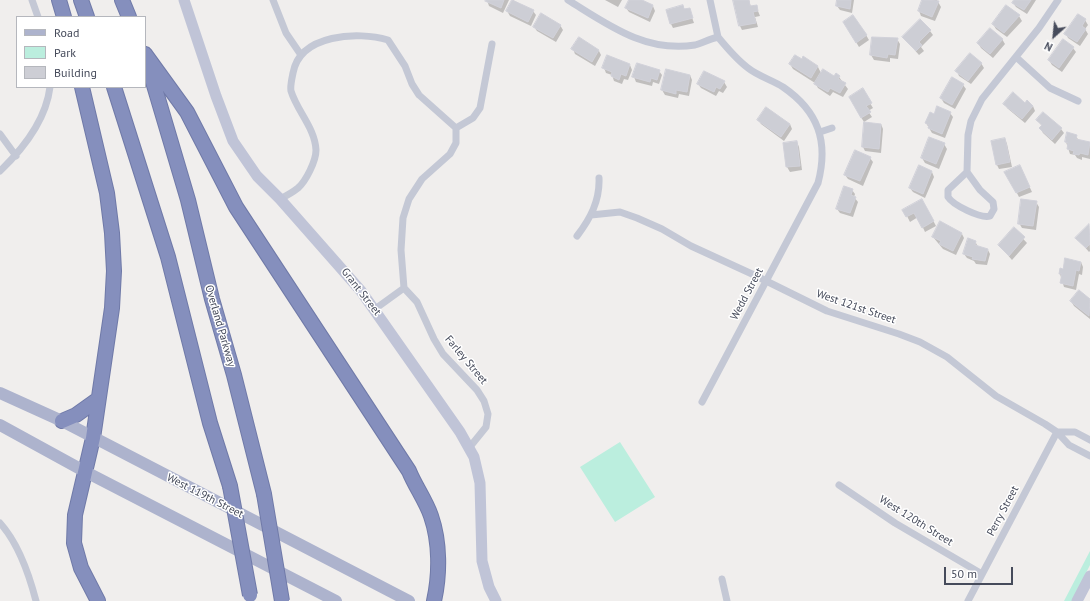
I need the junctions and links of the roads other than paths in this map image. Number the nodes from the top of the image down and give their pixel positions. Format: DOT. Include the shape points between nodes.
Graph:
graph roads {
  1 [pos="32,0"];
  2 [pos="59,0"];
  3 [pos="81,0"];
  4 [pos="122,0"];
  5 [pos="184,0"];
  6 [pos="273,0"];
  7 [pos="568,0"];
  8 [pos="710,0"];
  9 [pos="1058,0"];
  10 [pos="38,16"];
  11 [pos="64,16"];
  12 [pos="88,16"];
  13 [pos="130,16"];
  14 [pos="718,37"];
  15 [pos="492,44"];
  16 [pos="301,54"];
  17 [pos="146,55"];
  18 [pos="146,57"];
  19 [pos="1016,57"];
  20 [pos="50,88"];
  21 [pos="82,88"];
  22 [pos="114,88"];
  23 [pos="1078,101"];
  24 [pos="456,128"];
  25 [pos="832,128"];
  26 [pos="820,132"];
  27 [pos="0,134"];
  28 [pos="16,156"];
  29 [pos="0,171"];
  30 [pos="967,172"];
  31 [pos="599,178"];
  32 [pos="280,199"];
  33 [pos="592,215"];
  34 [pos="577,236"];
  35 [pos="767,282"];
  36 [pos="404,288"];
  37 [pos="375,309"];
  38 [pos="0,393"];
  39 [pos="97,400"];
  40 [pos="702,402"];
  41 [pos="62,420"];
  42 [pos="0,425"];
  43 [pos="1057,432"];
  44 [pos="93,438"];
  45 [pos="1090,440"];
  46 [pos="469,448"];
  47 [pos="1090,456"];
  48 [pos="84,471"];
  49 [pos="839,486"];
  50 [pos="0,523"];
  51 [pos="982,574"];
  52 [pos="1090,576"];
  53 [pos="722,579"];
  54 [pos="251,598"];
  55 [pos="36,601"];
  56 [pos="98,601"];
  57 [pos="282,601"];
  58 [pos="336,601"];
  59 [pos="409,601"];
  60 [pos="434,601"];
  61 [pos="496,601"];
  62 [pos="727,601"];
  63 [pos="968,601"];
  64 [pos="1077,601"];
  1 -- 10 [label="street"];
  2 -- 11 [label="highway"];
  3 -- 12 [label="highway"];
  4 -- 13 [label="highway"];
  5 -- 32 [label="street, Grant Street" via="220,110 233,141 257,176"];
  6 -- 16 [label="street" via="286,33"];
  7 -- 14 [label="street" via="607,25 645,42 683,46 696,45"];
  8 -- 14 [label="street"];
  9 -- 19 [label="street"];
  14 -- 26 [label="street" via="749,69 795,97 815,120"];
  15 -- 24 [label="street" via="480,108 473,118"];
  16 -- 24 [label="street" via="328,39 362,34 388,40 405,66 418,95"];
  16 -- 32 [label="street" via="294,65 291,89 316,149 314,161 299,188"];
  17 -- 60 [label="highway" via="187,112 236,207 409,471 431,515 438,557"];
  18 -- 57 [label="highway, Overland Parkway, bridge" via="188,200 264,494"];
  19 -- 23 [label="street" via="1050,88"];
  19 -- 30 [label="street" via="982,99 971,121"];
  20 -- 28 [label="street" via="48,101 33,131"];
  21 -- 39 [label="highway" via="107,193 112,233 112,308"];
  22 -- 54 [label="highway, bridge" via="168,257 210,423 230,486"];
  24 -- 36 [label="street" via="456,143 450,154 422,179 406,207 401,250"];
  25 -- 26 [label="street"];
  26 -- 35 [label="street, Wedd Street" via="823,143 818,183"];
  27 -- 28 [label="street"];
  28 -- 29 [label="street"];
  30 -- 30 [label="street" via="948,190 948,197 954,203 981,217 990,216 994,209 993,202"];
  31 -- 33 [label="street" via="597,200"];
  32 -- 37 [label="street, Grant Street"];
  33 -- 34 [label="street"];
  33 -- 35 [label="street, West 121st Street" via="620,212 637,218"];
  35 -- 40 [label="street, Wedd Street"];
  35 -- 43 [label="street, West 121st Street" via="827,311 920,342 947,357 1008,404"];
  36 -- 37 [label="street"];
  36 -- 46 [label="street, Farley Street" via="417,302 443,354 484,401 488,414 486,427"];
  37 -- 46 [label="street, Grant Street"];
  38 -- 41 [label="main road, West 119th Street"];
  39 -- 41 [label="highway" via="76,415"];
  39 -- 44 [label="highway"];
  41 -- 44 [label="main road, West 119th Street"];
  42 -- 48 [label="main road"];
  43 -- 45 [label="street, West 121st Street" via="1075,432"];
  43 -- 47 [label="street, West 121st Street" via="1069,444"];
  43 -- 51 [label="street, Perry Street"];
  44 -- 48 [label="highway"];
  44 -- 59 [label="main road, West 119th Street"];
  46 -- 61 [label="street, Grant Street" via="477,466 480,483 482,561"];
  48 -- 56 [label="highway" via="75,515 74,543 81,568"];
  48 -- 58 [label="main road"];
  49 -- 51 [label="street, West 120th Street" via="895,523"];
  50 -- 55 [label="street" via="23,560"];
  51 -- 63 [label="street, Perry Street"];
  52 -- 64 [label="street"];
  53 -- 62 [label="street"];
}
